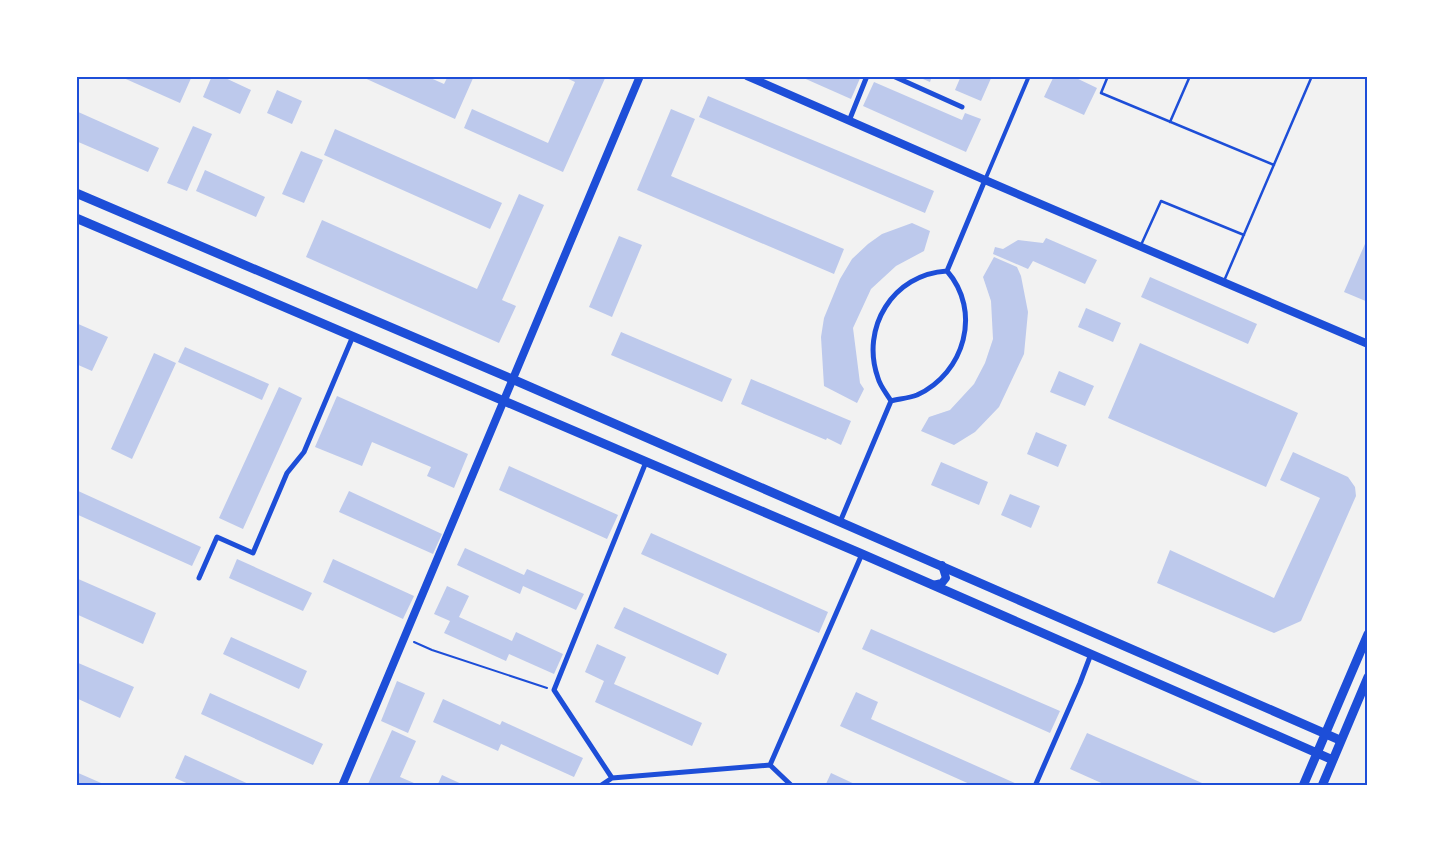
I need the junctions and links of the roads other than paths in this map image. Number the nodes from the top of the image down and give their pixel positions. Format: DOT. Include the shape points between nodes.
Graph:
graph roads {
  1 [pos="640,76"];
  2 [pos="747,76"];
  3 [pos="867,76"];
  4 [pos="893,76"];
  5 [pos="1030,76"];
  6 [pos="1108,76"];
  7 [pos="1190,76"];
  8 [pos="1312,76"];
  9 [pos="962,107"];
  10 [pos="849,121"];
  11 [pos="1170,122"];
  12 [pos="1274,164"];
  13 [pos="985,180"];
  14 [pos="76,193"];
  15 [pos="76,218"];
  16 [pos="1244,235"];
  17 [pos="1140,247"];
  18 [pos="947,271"];
  19 [pos="1224,282"];
  20 [pos="354,336"];
  21 [pos="1368,344"];
  22 [pos="512,378"];
  23 [pos="504,401"];
  24 [pos="891,402"];
  25 [pos="646,462"];
  26 [pos="840,522"];
  27 [pos="862,554"];
  28 [pos="942,565"];
  29 [pos="199,578"];
  30 [pos="934,585"];
  31 [pos="1368,634"];
  32 [pos="1091,654"];
  33 [pos="1368,677"];
  34 [pos="1326,733"];
  35 [pos="1340,740"];
  36 [pos="1317,753"];
  37 [pos="1333,760"];
  38 [pos="770,765"];
  39 [pos="612,778"];
  40 [pos="342,786"];
  41 [pos="600,786"];
  42 [pos="792,786"];
  43 [pos="1035,786"];
  44 [pos="1303,786"];
  45 [pos="1322,786"];
  1 -- 22 [label="main road"];
  2 -- 10 [label="main road"];
  3 -- 10 [label="street"];
  4 -- 9 [label="street"];
  5 -- 13 [label="street"];
  6 -- 11 [label="lane" via="1101,94"];
  7 -- 11 [label="lane"];
  8 -- 12 [label="lane"];
  10 -- 13 [label="main road"];
  11 -- 12 [label="lane"];
  12 -- 16 [label="lane"];
  13 -- 17 [label="main road"];
  13 -- 18 [label="street"];
  14 -- 22 [label="main road"];
  15 -- 20 [label="main road"];
  16 -- 17 [label="lane" via="1161,201"];
  16 -- 19 [label="lane"];
  17 -- 19 [label="main road"];
  18 -- 24 [label="street" via="958,287 966,322 959,354 932,385 916,395"];
  18 -- 24 [label="street" via="927,274 896,293 878,320 874,360 878,379"];
  19 -- 21 [label="main road"];
  20 -- 23 [label="main road"];
  20 -- 29 [label="street" via="304,452 287,472 253,553 217,537"];
  22 -- 23 [label="main road"];
  22 -- 26 [label="main road"];
  23 -- 25 [label="main road"];
  23 -- 40 [label="main road"];
  24 -- 26 [label="street"];
  25 -- 27 [label="main road"];
  25 -- 39 [label="street" via="554,690"];
  26 -- 28 [label="main road"];
  27 -- 30 [label="main road"];
  27 -- 38 [label="street"];
  28 -- 30 [label="main road" via="946,578"];
  28 -- 34 [label="main road"];
  30 -- 32 [label="main road"];
  31 -- 34 [label="main road"];
  32 -- 36 [label="main road"];
  32 -- 43 [label="street"];
  33 -- 35 [label="main road"];
  34 -- 35 [label="main road"];
  34 -- 36 [label="main road"];
  35 -- 37 [label="main road"];
  36 -- 37 [label="main road"];
  36 -- 44 [label="main road"];
  37 -- 45 [label="main road"];
  38 -- 39 [label="street"];
  38 -- 42 [label="street"];
  39 -- 41 [label="street"];
}
